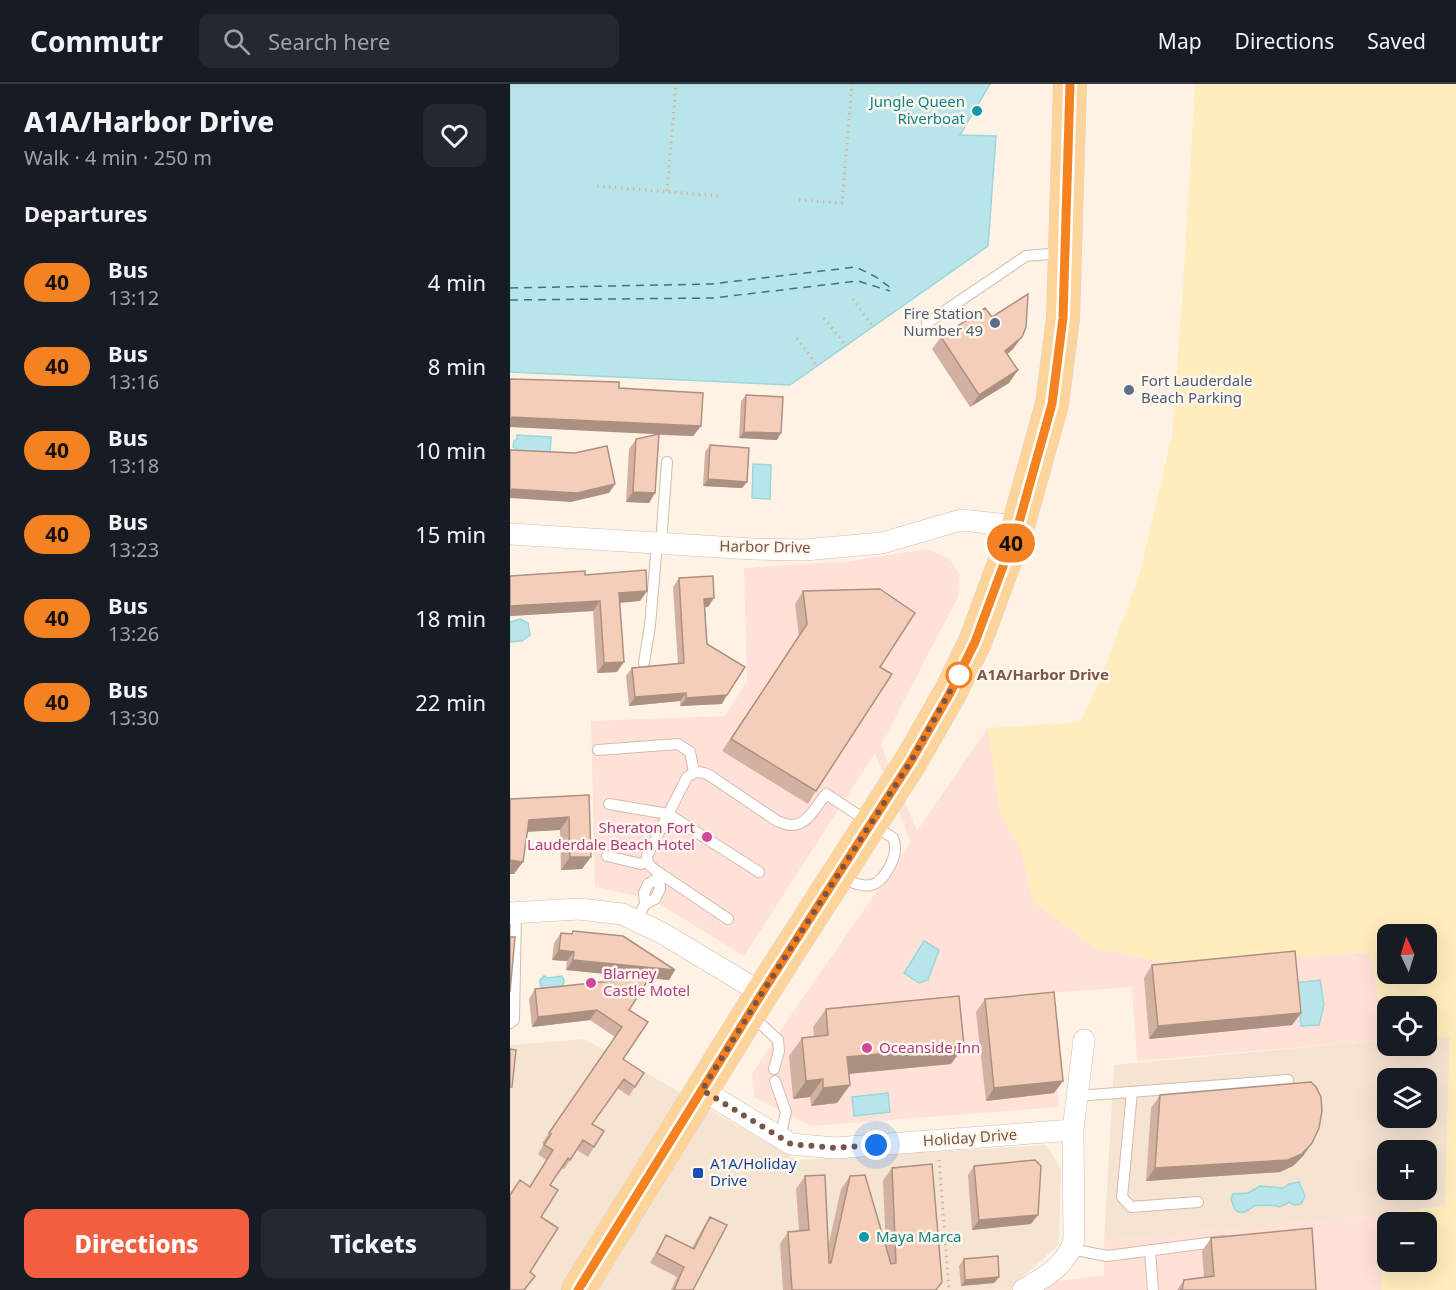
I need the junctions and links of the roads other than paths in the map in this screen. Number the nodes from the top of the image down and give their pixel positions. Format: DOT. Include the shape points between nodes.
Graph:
graph roads {
  1 [pos="1070,84"];
  2 [pos="1066,252"];
  3 [pos="927,323"];
  4 [pos="667,462"];
  5 [pos="1018,526"];
  6 [pos="510,534"];
  7 [pos="659,543"];
  8 [pos="644,663"];
  9 [pos="598,750"];
  10 [pos="694,772"];
  11 [pos="609,804"];
  12 [pos="668,814"];
  13 [pos="872,824"];
  14 [pos="607,856"];
  15 [pos="647,862"];
  16 [pos="759,872"];
  17 [pos="660,876"];
  18 [pos="513,913"];
  19 [pos="641,913"];
  20 [pos="729,919"];
  21 [pos="756,1003"];
  22 [pos="510,1023"];
  23 [pos="1084,1040"];
  24 [pos="774,1069"];
  25 [pos="1288,1080"];
  26 [pos="775,1081"];
  27 [pos="702,1090"];
  28 [pos="1132,1092"];
  29 [pos="1077,1096"];
  30 [pos="1073,1131"];
  31 [pos="780,1137"];
  32 [pos="1198,1202"];
  33 [pos="1231,1240"];
  34 [pos="1071,1249"];
  35 [pos="1150,1250"];
  36 [pos="578,1290"];
  37 [pos="1023,1290"];
  38 [pos="1153,1290"];
  1 -- 2 [label="main road"];
  2 -- 3 [label="lane" via="1026,256"];
  2 -- 5 [label="main road" via="1063,318 1052,404"];
  4 -- 7 [label="lane"];
  5 -- 7 [label="street, Harbor Drive" via="961,520 882,543 804,550"];
  5 -- 13 [label="main road" via="975,642 950,693"];
  6 -- 7 [label="street, Harbor Drive"];
  7 -- 8 [label="lane"];
  9 -- 10 [label="lane" via="678,744 690,752"];
  10 -- 12 [label="lane" via="687,777"];
  10 -- 13 [label="lane" via="710,775 789,825 807,818 822,791"];
  11 -- 12 [label="lane"];
  12 -- 15 [label="lane"];
  12 -- 16 [label="lane"];
  13 -- 21 [label="main road"];
  14 -- 15 [label="lane"];
  15 -- 17 [label="lane"];
  17 -- 19 [label="lane" via="648,884"];
  17 -- 20 [label="lane"];
  18 -- 19 [label="street" via="579,909"];
  18 -- 22 [label="lane" via="514,1020"];
  19 -- 21 [label="street"];
  21 -- 24 [label="lane" via="778,1040"];
  21 -- 27 [label="main road"];
  23 -- 29 [label="street"];
  25 -- 28 [label="lane"];
  26 -- 31 [label="lane" via="786,1112"];
  27 -- 31 [label="street, Holiday Drive"];
  27 -- 36 [label="main road"];
  28 -- 29 [label="lane"];
  28 -- 32 [label="lane" via="1122,1197 1131,1207"];
  29 -- 30 [label="street"];
  30 -- 31 [label="street, Holiday Drive" via="835,1148 791,1144"];
  30 -- 34 [label="street"];
  33 -- 35 [label="lane"];
  34 -- 35 [label="lane" via="1107,1256"];
  34 -- 37 [label="street" via="1057,1269"];
  35 -- 38 [label="lane"];
}
